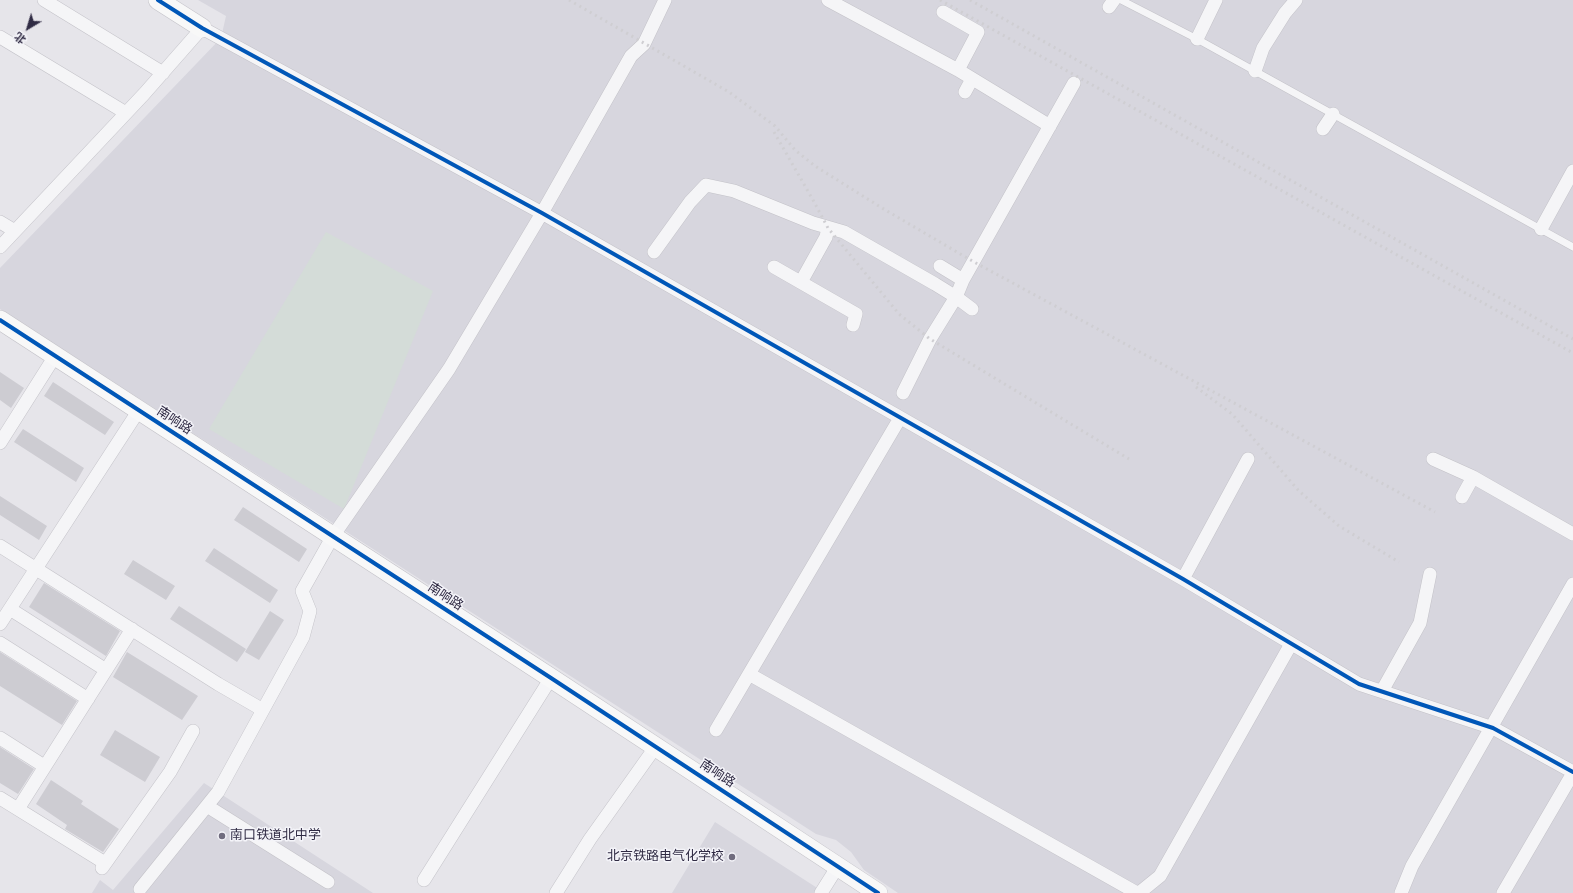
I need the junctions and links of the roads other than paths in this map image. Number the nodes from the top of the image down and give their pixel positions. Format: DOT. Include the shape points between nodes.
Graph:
graph roads {
  1 [pos="44,0"];
  2 [pos="158,0"];
  3 [pos="665,0"];
  4 [pos="828,0"];
  5 [pos="1121,0"];
  6 [pos="1216,0"];
  7 [pos="1296,0"];
  8 [pos="943,12"];
  9 [pos="202,28"];
  10 [pos="0,37"];
  11 [pos="1197,39"];
  12 [pos="958,70"];
  13 [pos="1255,71"];
  14 [pos="163,73"];
  15 [pos="972,79"];
  16 [pos="1074,83"];
  17 [pos="965,92"];
  18 [pos="126,113"];
  19 [pos="1333,114"];
  20 [pos="1050,126"];
  21 [pos="1323,129"];
  22 [pos="1573,171"];
  23 [pos="542,213"];
  24 [pos="0,222"];
  25 [pos="828,228"];
  26 [pos="1541,229"];
  27 [pos="15,231"];
  28 [pos="0,247"];
  29 [pos="1573,247"];
  30 [pos="654,252"];
  31 [pos="940,266"];
  32 [pos="774,267"];
  33 [pos="963,280"];
  34 [pos="801,282"];
  35 [pos="956,297"];
  36 [pos="972,310"];
  37 [pos="0,320"];
  38 [pos="853,325"];
  39 [pos="55,356"];
  40 [pos="903,394"];
  41 [pos="138,410"];
  42 [pos="900,418"];
  43 [pos="0,444"];
  44 [pos="1248,459"];
  45 [pos="1433,459"];
  46 [pos="1473,477"];
  47 [pos="1462,497"];
  48 [pos="1573,534"];
  49 [pos="333,536"];
  50 [pos="0,546"];
  51 [pos="35,568"];
  52 [pos="1430,574"];
  53 [pos="1183,579"];
  54 [pos="1573,584"];
  55 [pos="10,609"];
  56 [pos="0,624"];
  57 [pos="132,629"];
  58 [pos="0,643"];
  59 [pos="1291,644"];
  60 [pos="106,670"];
  61 [pos="749,674"];
  62 [pos="551,678"];
  63 [pos="1382,691"];
  64 [pos="88,699"];
  65 [pos="263,710"];
  66 [pos="1493,728"];
  67 [pos="716,730"];
  68 [pos="194,731"];
  69 [pos="0,738"];
  70 [pos="654,749"];
  71 [pos="44,766"];
  72 [pos="1573,773"];
  73 [pos="0,798"];
  74 [pos="207,806"];
  75 [pos="18,809"];
  76 [pos="838,866"];
  77 [pos="424,880"];
  78 [pos="328,882"];
  79 [pos="140,890"];
  80 [pos="556,893"];
  81 [pos="821,893"];
  82 [pos="878,893"];
  83 [pos="1138,893"];
  84 [pos="1401,893"];
  85 [pos="1503,893"];
  1 -- 14 [label="street"];
  2 -- 9 [label="street"];
  3 -- 23 [label="street" via="644,44 630,56"];
  4 -- 12 [label="street"];
  5 -- 11 [label="lane"];
  6 -- 11 [label="street"];
  7 -- 13 [label="street" via="1264,48"];
  8 -- 12 [label="street" via="978,32"];
  9 -- 14 [label="street"];
  9 -- 23 [label="street"];
  10 -- 18 [label="street"];
  11 -- 13 [label="lane"];
  12 -- 15 [label="street"];
  13 -- 19 [label="lane"];
  14 -- 18 [label="street"];
  15 -- 17 [label="street"];
  15 -- 20 [label="street"];
  16 -- 20 [label="street"];
  18 -- 27 [label="street"];
  19 -- 21 [label="street"];
  19 -- 26 [label="lane"];
  20 -- 33 [label="street"];
  22 -- 26 [label="street"];
  23 -- 42 [label="street"];
  23 -- 49 [label="street" via="449,369"];
  24 -- 27 [label="street"];
  25 -- 30 [label="street" via="734,191 706,185 690,202"];
  25 -- 34 [label="street" via="826,237"];
  25 -- 35 [label="street" via="844,232"];
  26 -- 29 [label="lane"];
  27 -- 28 [label="street"];
  31 -- 33 [label="street"];
  32 -- 34 [label="street"];
  33 -- 35 [label="street"];
  34 -- 38 [label="street" via="856,314"];
  35 -- 36 [label="street"];
  35 -- 40 [label="street" via="930,339"];
  37 -- 39 [label="street, 南响路"];
  39 -- 41 [label="street, 南响路"];
  39 -- 43 [label="street"];
  41 -- 49 [label="street, 南响路"];
  41 -- 51 [label="street"];
  42 -- 53 [label="street"];
  42 -- 61 [label="street"];
  44 -- 53 [label="street"];
  45 -- 46 [label="street"];
  46 -- 47 [label="street"];
  46 -- 48 [label="street"];
  49 -- 62 [label="street, 南响路"];
  49 -- 65 [label="street" via="302,591 310,611 304,637"];
  50 -- 51 [label="street"];
  51 -- 55 [label="street"];
  51 -- 57 [label="street"];
  52 -- 63 [label="street" via="1420,623"];
  53 -- 59 [label="street"];
  54 -- 66 [label="street"];
  55 -- 56 [label="street"];
  55 -- 60 [label="street"];
  57 -- 60 [label="street"];
  57 -- 65 [label="street"];
  58 -- 64 [label="street"];
  59 -- 63 [label="street" via="1359,684"];
  59 -- 83 [label="street" via="1160,876"];
  60 -- 64 [label="street"];
  61 -- 67 [label="street"];
  61 -- 83 [label="street"];
  62 -- 76 [label="street, 南响路"];
  62 -- 77 [label="street"];
  63 -- 66 [label="street"];
  64 -- 71 [label="street"];
  65 -- 74 [label="street" via="218,792"];
  66 -- 72 [label="street"];
  66 -- 84 [label="street" via="1412,866"];
  68 -- 75 [label="street" via="170,772 104,866"];
  69 -- 71 [label="street"];
  70 -- 80 [label="street" via="590,839"];
  71 -- 75 [label="street"];
  72 -- 85 [label="street"];
  73 -- 75 [label="street"];
  74 -- 78 [label="street"];
  74 -- 79 [label="street"];
  76 -- 81 [label="street"];
  76 -- 82 [label="street, 南响路"];
}
